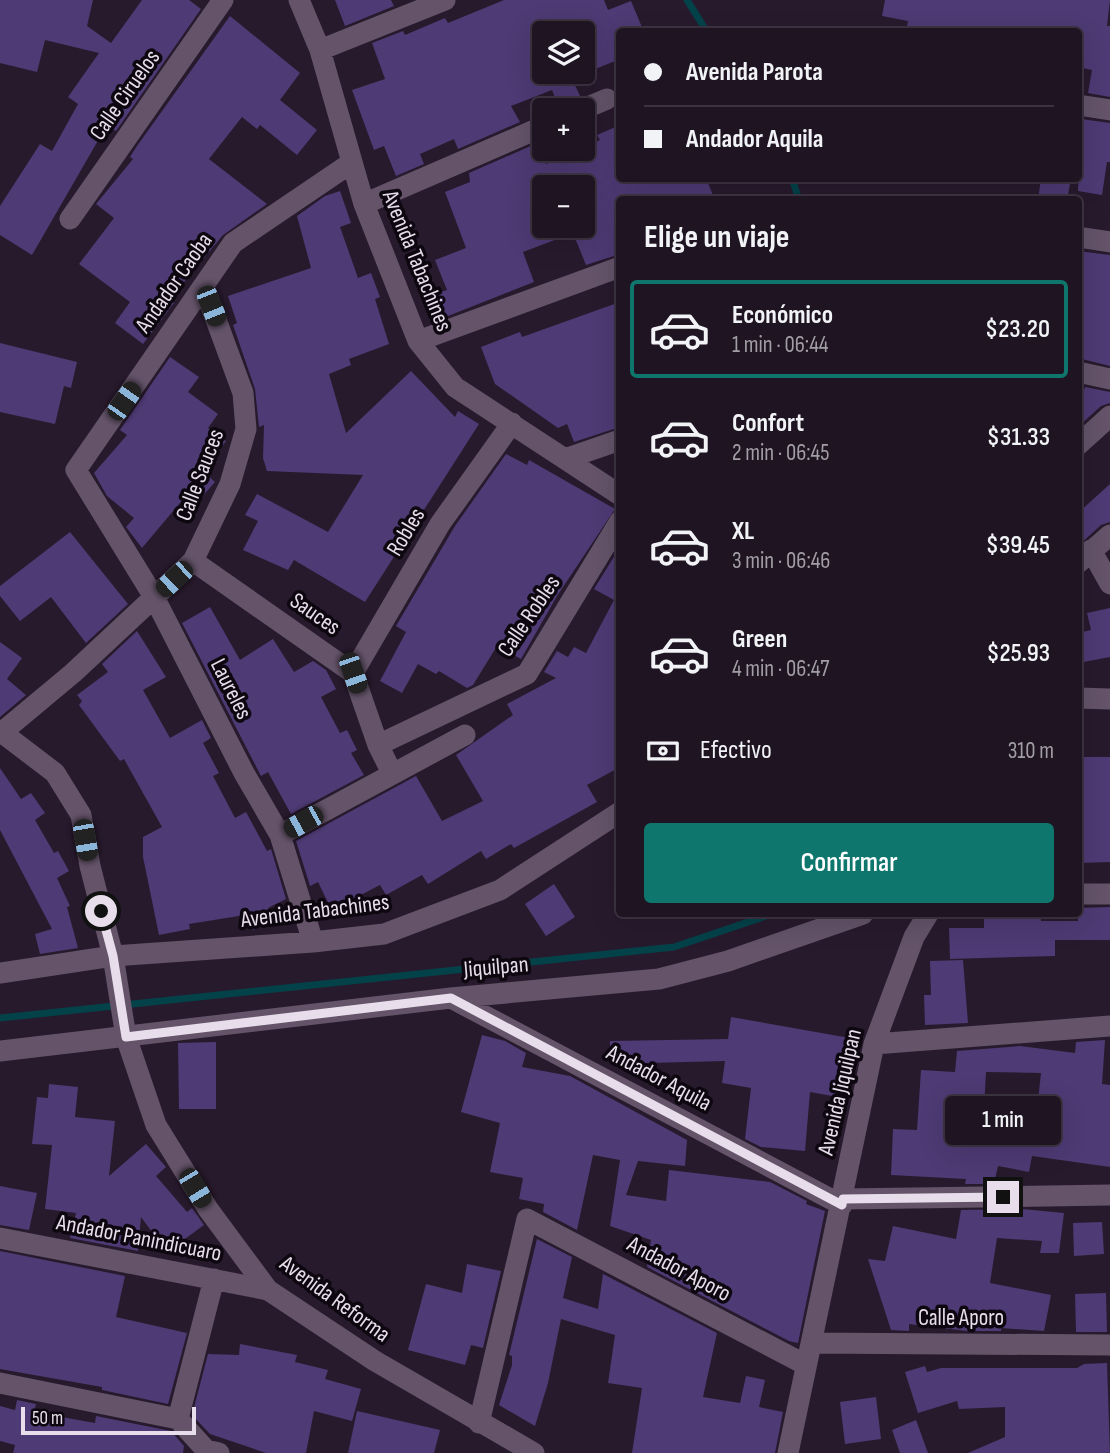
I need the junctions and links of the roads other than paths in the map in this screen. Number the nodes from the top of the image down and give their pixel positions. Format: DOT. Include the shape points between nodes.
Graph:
graph roads {
  1 [pos="223,0"];
  2 [pos="299,0"];
  3 [pos="445,0"];
  4 [pos="320,50"];
  5 [pos="607,99"];
  6 [pos="595,104"];
  7 [pos="1082,105"];
  8 [pos="1110,110"];
  9 [pos="532,131"];
  10 [pos="351,163"];
  11 [pos="364,204"];
  12 [pos="70,219"];
  13 [pos="1082,238"];
  14 [pos="1110,242"];
  15 [pos="616,268"];
  16 [pos="204,287"];
  17 [pos="418,341"];
  18 [pos="1082,373"];
  19 [pos="1110,379"];
  20 [pos="1110,416"];
  21 [pos="512,423"];
  22 [pos="616,441"];
  23 [pos="1082,441"];
  24 [pos="565,459"];
  25 [pos="76,470"];
  26 [pos="616,492"];
  27 [pos="616,528"];
  28 [pos="1110,535"];
  29 [pos="1084,557"];
  30 [pos="193,561"];
  31 [pos="1110,584"];
  32 [pos="155,597"];
  33 [pos="353,673"];
  34 [pos="1082,698"];
  35 [pos="1110,699"];
  36 [pos="1,732"];
  37 [pos="465,735"];
  38 [pos="378,745"];
  39 [pos="392,773"];
  40 [pos="616,815"];
  41 [pos="280,835"];
  42 [pos="1082,894"];
  43 [pos="1110,894"];
  44 [pos="854,917"];
  45 [pos="926,917"];
  46 [pos="313,942"];
  47 [pos="113,960"];
  48 [pos="0,972"];
  49 [pos="451,998"];
  50 [pos="1110,1026"];
  51 [pos="126,1037"];
  52 [pos="874,1044"];
  53 [pos="0,1051"];
  54 [pos="1110,1195"];
  55 [pos="842,1202"];
  56 [pos="0,1238"];
  57 [pos="214,1279"];
  58 [pos="268,1290"];
  59 [pos="812,1343"];
  60 [pos="1110,1345"];
  61 [pos="806,1365"];
  62 [pos="0,1383"];
  63 [pos="178,1419"];
  64 [pos="479,1423"];
  65 [pos="193,1444"];
  66 [pos="219,1453"];
  67 [pos="534,1453"];
  68 [pos="788,1453"];
  1 -- 12 [label="street, Calle Ciruelos"];
  2 -- 4 [label="street, Avenida Tabachines"];
  3 -- 4 [label="street"];
  4 -- 10 [label="street, Avenida Tabachines"];
  5 -- 6 [label="street"];
  7 -- 8 [label="street"];
  9 -- 11 [label="street"];
  10 -- 11 [label="street, Avenida Tabachines"];
  10 -- 16 [label="street, Andador Caoba" via="233,243"];
  11 -- 17 [label="street, Avenida Tabachines"];
  13 -- 14 [label="street"];
  15 -- 17 [label="street"];
  16 -- 25 [label="street, Andador Caoba"];
  16 -- 30 [label="street, Calle Sauces" via="243,394 246,429 230,484"];
  17 -- 21 [label="street, Avenida Tabachines" via="454,387"];
  18 -- 19 [label="street"];
  20 -- 23 [label="street"];
  21 -- 24 [label="street, Avenida Tabachines"];
  21 -- 33 [label="street, Robles" via="440,524"];
  22 -- 24 [label="street"];
  24 -- 26 [label="street, Avenida Tabachines"];
  25 -- 32 [label="street, Laureles"];
  27 -- 38 [label="street, Calle Robles" via="527,674"];
  28 -- 29 [label="street"];
  29 -- 31 [label="street"];
  30 -- 32 [label="street"];
  30 -- 33 [label="street, Sauces"];
  32 -- 36 [label="street"];
  32 -- 41 [label="street, Laureles"];
  33 -- 38 [label="street"];
  34 -- 35 [label="street"];
  36 -- 47 [label="street, Avenida Reforma" via="55,773 81,815"];
  37 -- 39 [label="street"];
  38 -- 39 [label="street"];
  39 -- 41 [label="street"];
  40 -- 46 [label="street, Avenida Tabachines" via="500,890 384,934"];
  41 -- 46 [label="street, Laureles"];
  42 -- 43 [label="street"];
  44 -- 49 [label="street, Jiquilpan" via="728,961 659,979"];
  45 -- 52 [label="street, Avenida Jiquilpan" via="914,937"];
  46 -- 47 [label="street, Avenida Tabachines"];
  47 -- 48 [label="street, Avenida Tabachines"];
  47 -- 51 [label="street, Avenida Reforma"];
  49 -- 51 [label="street, Jiquilpan"];
  49 -- 55 [label="street, Andador Aquila"];
  50 -- 52 [label="street"];
  51 -- 53 [label="street, Jiquilpan"];
  51 -- 58 [label="street, Avenida Reforma" via="156,1125 208,1209"];
  52 -- 55 [label="street, Avenida Jiquilpan"];
  54 -- 55 [label="street, Andador Aquila"];
  55 -- 59 [label="street, Avenida Jiquilpan"];
  56 -- 57 [label="street, Andador Panindicuaro"];
  57 -- 58 [label="street, Andador Panindicuaro"];
  57 -- 63 [label="street"];
  58 -- 64 [label="street, Avenida Reforma"];
  59 -- 60 [label="street, Calle Aporo"];
  59 -- 61 [label="street, Avenida Jiquilpan"];
  61 -- 64 [label="street, Andador Aporo" via="527,1219"];
  61 -- 68 [label="street, Avenida Jiquilpan"];
  62 -- 63 [label="street"];
  63 -- 65 [label="street"];
  64 -- 67 [label="street, Avenida Reforma"];
  65 -- 66 [label="street"];
}
